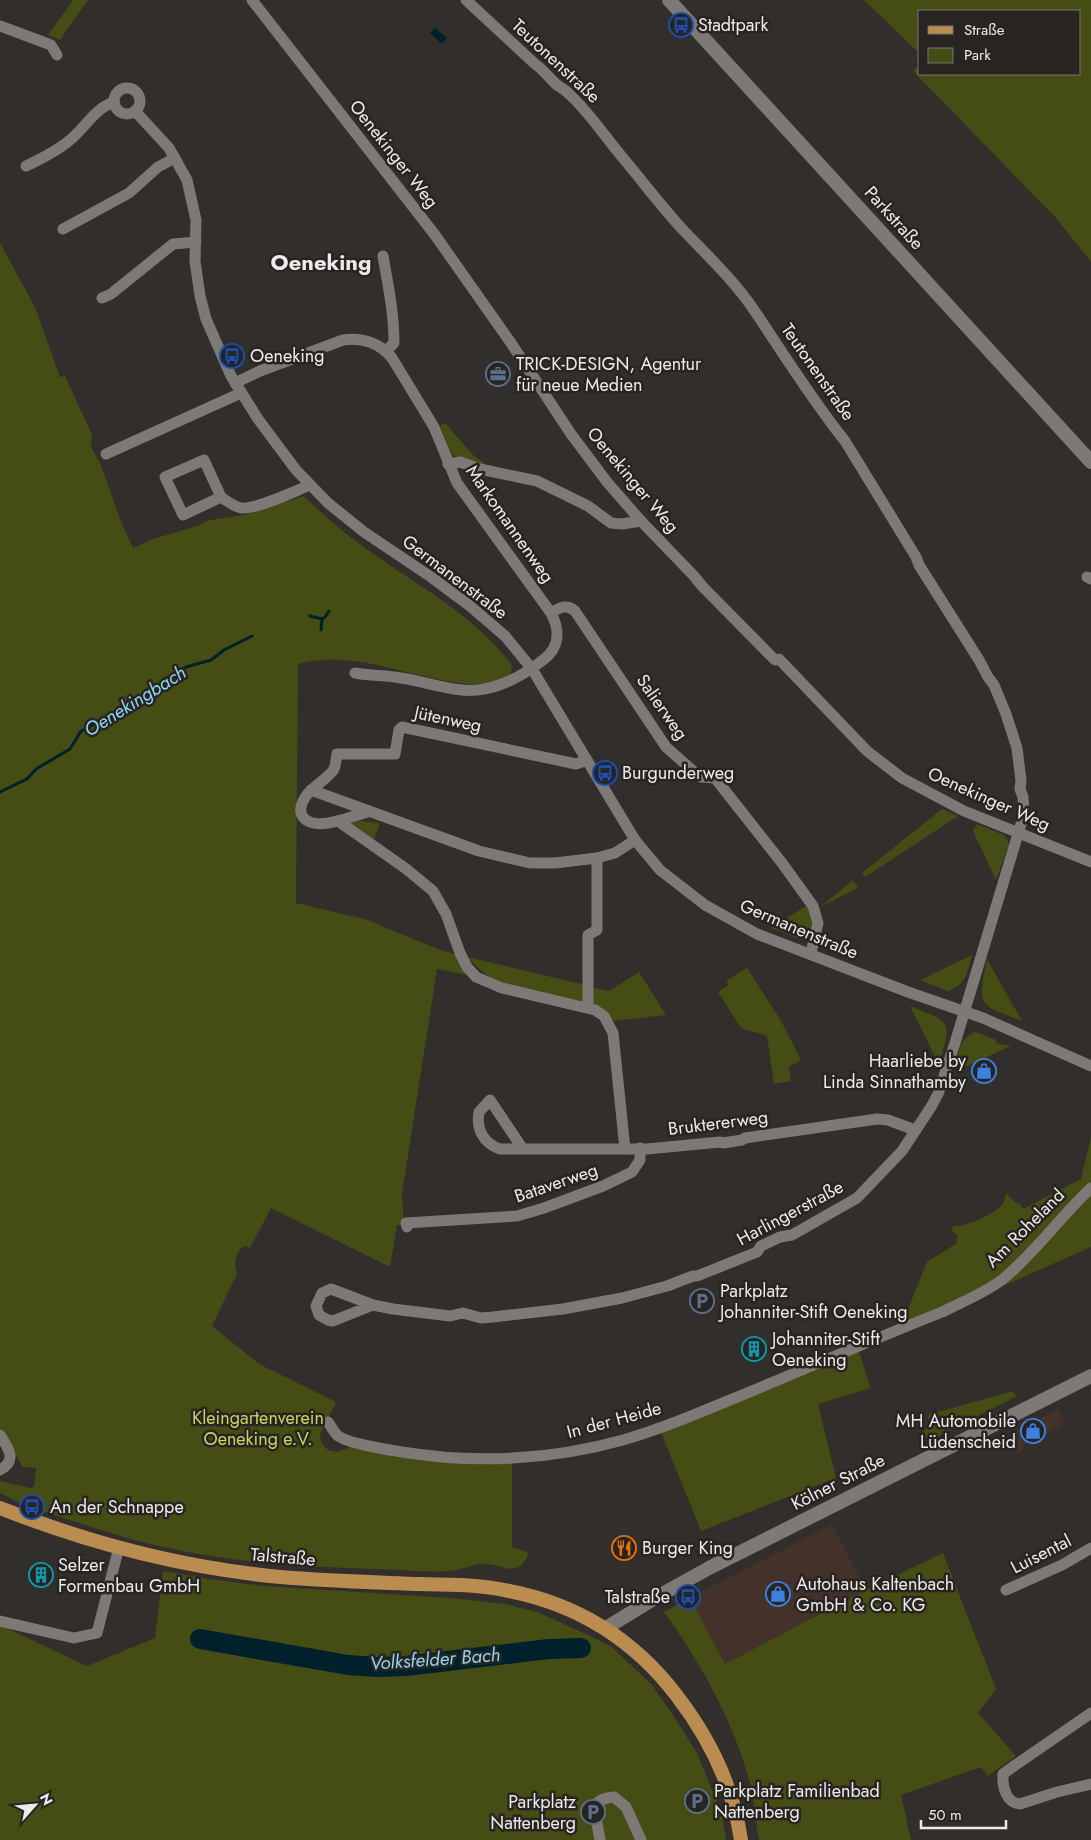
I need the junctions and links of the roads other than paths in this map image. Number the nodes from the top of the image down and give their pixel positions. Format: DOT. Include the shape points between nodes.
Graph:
graph roads {
  1 [pos="252,0"];
  2 [pos="466,0"];
  3 [pos="669,0"];
  4 [pos="0,26"];
  5 [pos="57,55"];
  6 [pos="114,102"];
  7 [pos="135,111"];
  8 [pos="175,158"];
  9 [pos="26,166"];
  10 [pos="63,229"];
  11 [pos="196,242"];
  12 [pos="383,256"];
  13 [pos="102,298"];
  14 [pos="386,351"];
  15 [pos="238,388"];
  16 [pos="106,454"];
  17 [pos="1091,462"];
  18 [pos="448,464"];
  19 [pos="310,485"];
  20 [pos="221,497"];
  21 [pos="641,521"];
  22 [pos="551,612"];
  23 [pos="532,669"];
  24 [pos="355,674"];
  25 [pos="587,760"];
  26 [pos="311,790"];
  27 [pos="368,812"];
  28 [pos="338,821"];
  29 [pos="1019,832"];
  30 [pos="635,840"];
  31 [pos="597,858"];
  32 [pos="1091,862"];
  33 [pos="811,953"];
  34 [pos="588,1007"];
  35 [pos="965,1012"];
  36 [pos="1091,1066"];
  37 [pos="915,1130"];
  38 [pos="640,1148"];
  39 [pos="523,1149"];
  40 [pos="624,1149"];
  41 [pos="1091,1188"];
  42 [pos="406,1227"];
  43 [pos="374,1305"];
  44 [pos="901,1328"];
  45 [pos="1091,1376"];
  46 [pos="328,1422"];
  47 [pos="0,1435"];
  48 [pos="0,1470"];
  49 [pos="0,1508"];
  50 [pos="118,1547"];
  51 [pos="1091,1548"];
  52 [pos="1006,1590"];
  53 [pos="0,1621"];
  54 [pos="606,1628"];
  55 [pos="1091,1713"];
  56 [pos="1091,1784"];
  57 [pos="600,1840"];
  58 [pos="641,1840"];
  59 [pos="741,1840"];
  1 -- 21 [label="street, Oenekinger Weg" via="435,235 580,446"];
  2 -- 29 [label="street, Teutonenstraße" via="568,92 593,119 686,234 721,269 754,310 845,441 994,685 1017,748 1024,814"];
  3 -- 17 [label="street, Parkstraße"];
  4 -- 5 [label="street" via="51,45"];
  6 -- 7 [label="street, Germanenstraße" via="122,113"];
  6 -- 7 [label="street" via="120,91 132,90 139,98"];
  6 -- 9 [label="street" via="100,108 62,146"];
  7 -- 8 [label="street, Germanenstraße"];
  8 -- 10 [label="street" via="129,193"];
  8 -- 11 [label="street, Germanenstraße" via="190,188"];
  11 -- 13 [label="street" via="173,244"];
  11 -- 15 [label="street, Germanenstraße" via="195,261 203,309 216,345"];
  12 -- 14 [label="street" via="394,328 394,343"];
  14 -- 15 [label="street" via="368,341 343,340 258,372"];
  14 -- 18 [label="street, Markomannenweg" via="429,418"];
  15 -- 16 [label="street"];
  15 -- 19 [label="street, Germanenstraße" via="281,452"];
  18 -- 21 [label="street" via="460,462 480,470 537,481 588,506 611,523"];
  18 -- 22 [label="street, Markomannenweg" via="457,483"];
  19 -- 20 [label="street" via="252,507 234,506"];
  19 -- 23 [label="street, Germanenstraße" via="364,532 470,606 505,636"];
  20 -- 20 [label="street" via="204,460 165,478 182,515"];
  21 -- 29 [label="street, Oenekinger Weg" via="768,654 774,660 779,659 867,751 916,786"];
  22 -- 23 [label="street, Markomannenweg" via="558,629 556,644"];
  22 -- 33 [label="street, Salierweg" via="562,607 575,611 666,747 700,777 715,778 782,863 818,917"];
  23 -- 24 [label="street, Markomannenweg" via="499,686 476,690 375,674"];
  23 -- 25 [label="street, Germanenstraße"];
  25 -- 26 [label="street, Jütenweg" via="576,764 402,727 395,754 337,754 334,770"];
  25 -- 30 [label="street, Germanenstraße"];
  26 -- 27 [label="street"];
  26 -- 28 [label="street" via="300,809 305,819 316,825"];
  27 -- 28 [label="street"];
  27 -- 31 [label="street" via="478,851 508,858 539,863"];
  28 -- 34 [label="street" via="433,891 446,914 463,959 476,977 502,988"];
  29 -- 32 [label="street, Oenekinger Weg"];
  29 -- 35 [label="street, Harlingerstraße"];
  30 -- 31 [label="street" via="615,853"];
  30 -- 33 [label="street, Germanenstraße" via="667,877 705,905 757,934"];
  31 -- 34 [label="street" via="597,930 588,935"];
  33 -- 35 [label="street, Germanenstraße"];
  34 -- 40 [label="street" via="604,1016 613,1033"];
  35 -- 36 [label="street, Germanenstraße"];
  35 -- 37 [label="street, Harlingerstraße" via="938,1094"];
  37 -- 38 [label="street, Bruktererweg" via="877,1119 723,1143"];
  37 -- 43 [label="street, Harlingerstraße" via="902,1152 857,1198 792,1235 761,1246 757,1252 667,1286 563,1310 481,1318 463,1313 448,1316"];
  38 -- 40 [label="street, Bruktererweg"];
  38 -- 42 [label="street, Bataverweg" via="640,1160 632,1172 544,1208 517,1216 406,1223"];
  39 -- 39 [label="street, Bruktererweg" via="502,1118 490,1100 478,1112 482,1136 493,1147"];
  39 -- 40 [label="street, Bruktererweg"];
  41 -- 44 [label="street, Am Roheland" via="1041,1243 1001,1280 959,1304"];
  44 -- 46 [label="street, In der Heide" via="659,1428 559,1454 493,1459 409,1453 338,1436"];
  45 -- 54 [label="street, Kölner Straße" via="709,1568"];
  47 -- 48 [label="street" via="11,1455"];
  49 -- 50 [label="main road, Talstraße" via="67,1533"];
  50 -- 53 [label="street" via="97,1633 74,1638"];
  50 -- 54 [label="main road, Talstraße" via="223,1570 270,1576 503,1589 538,1597"];
  51 -- 52 [label="street, Luisental"];
  54 -- 59 [label="main road, Talstraße" via="625,1641 659,1675 700,1727 731,1795"];
  55 -- 56 [label="street" via="1003,1774 1002,1782 1014,1804"];
  57 -- 58 [label="street" via="594,1807 604,1798 614,1797 626,1806"];
}
